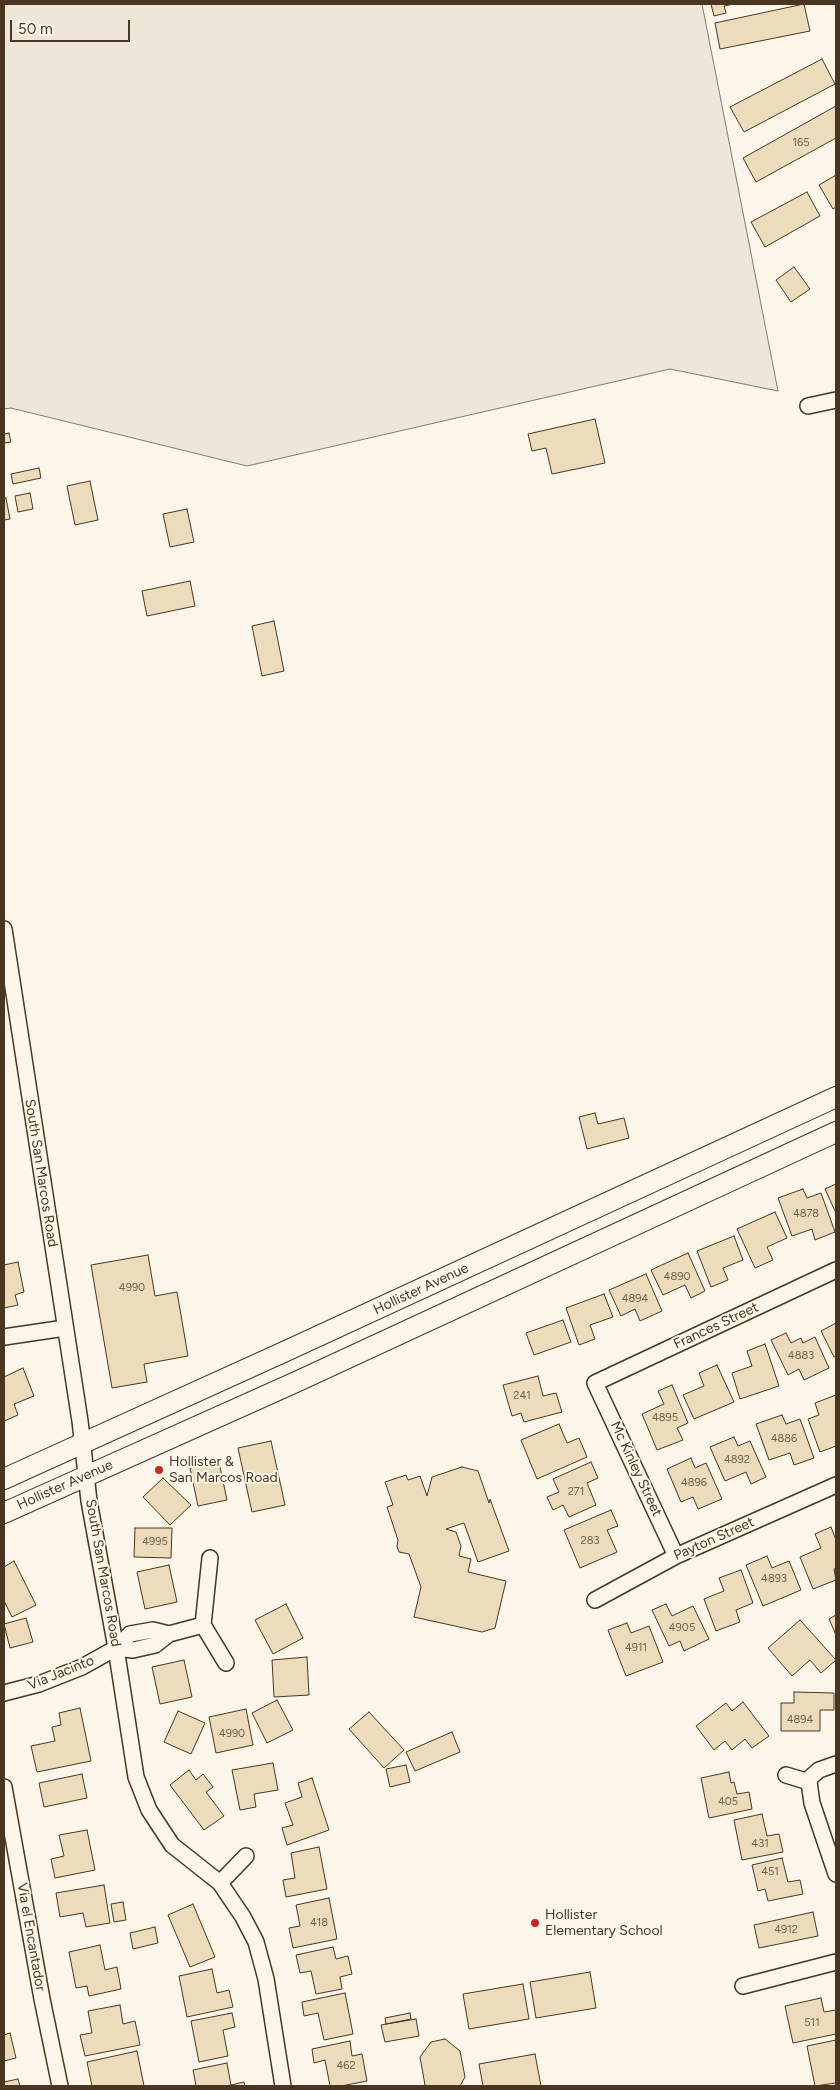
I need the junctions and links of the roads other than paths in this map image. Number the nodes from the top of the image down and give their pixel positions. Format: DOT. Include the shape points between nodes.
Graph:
graph roads {
  1 [pos="836,400"];
  2 [pos="808,406"];
  3 [pos="4,929"];
  4 [pos="836,1097"];
  5 [pos="836,1132"];
  6 [pos="836,1270"];
  7 [pos="64,1328"];
  8 [pos="4,1337"];
  9 [pos="596,1383"];
  10 [pos="81,1445"];
  11 [pos="85,1476"];
  12 [pos="4,1479"];
  13 [pos="836,1485"];
  14 [pos="4,1513"];
  15 [pos="676,1556"];
  16 [pos="210,1558"];
  17 [pos="595,1600"];
  18 [pos="203,1625"];
  19 [pos="116,1648"];
  20 [pos="226,1663"];
  21 [pos="4,1693"];
  22 [pos="836,1764"];
  23 [pos="786,1775"];
  24 [pos="810,1780"];
  25 [pos="4,1787"];
  26 [pos="246,1856"];
  27 [pos="836,1874"];
  28 [pos="220,1883"];
  29 [pos="836,1962"];
  30 [pos="743,1986"];
  31 [pos="60,2086"];
  32 [pos="283,2086"];
  1 -- 2 [label="street"];
  3 -- 7 [label="street, South San Marcos Road"];
  4 -- 10 [label="main road, Hollister Avenue"];
  5 -- 11 [label="main road, Hollister Avenue"];
  6 -- 9 [label="street, Frances Street"];
  7 -- 8 [label="street"];
  7 -- 10 [label="street, South San Marcos Road"];
  9 -- 15 [label="street, Mc Kinley Street"];
  10 -- 11 [label="street, South San Marcos Road"];
  10 -- 12 [label="main road, Hollister Avenue"];
  11 -- 14 [label="main road, Hollister Avenue"];
  11 -- 19 [label="street, South San Marcos Road"];
  13 -- 15 [label="street, Payton Street"];
  15 -- 17 [label="street, Payton Street"];
  16 -- 18 [label="street"];
  18 -- 19 [label="street" via="169,1634 155,1645 133,1650"];
  18 -- 20 [label="street"];
  19 -- 21 [label="street, Via Jacinto" via="82,1667 39,1684"];
  19 -- 28 [label="street, South San Marcos Road" via="136,1777 148,1810 172,1845"];
  22 -- 24 [label="street" via="819,1770"];
  23 -- 24 [label="street"];
  24 -- 27 [label="street" via="812,1803"];
  25 -- 31 [label="street, Via el Encantador"];
  26 -- 28 [label="street"];
  28 -- 32 [label="street, South San Marcos Road" via="256,1942 266,1979"];
  29 -- 30 [label="street"];
}
